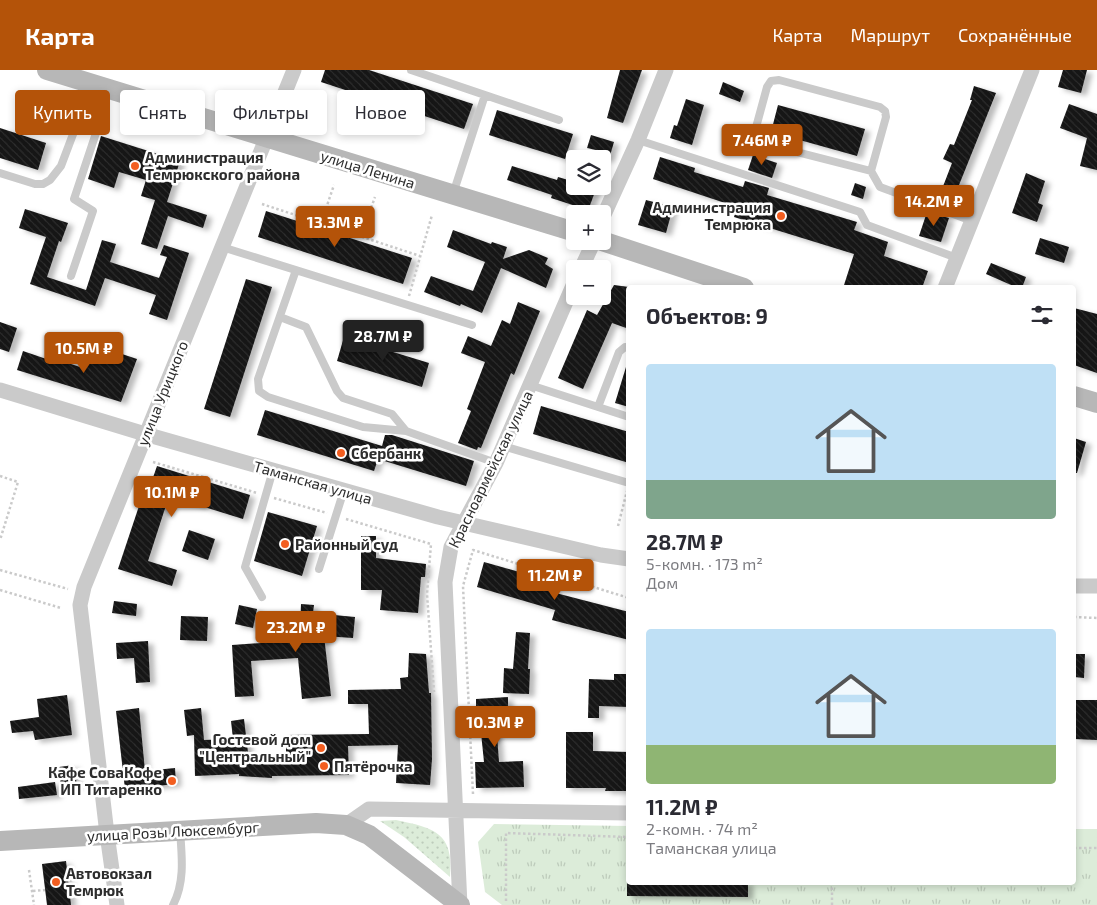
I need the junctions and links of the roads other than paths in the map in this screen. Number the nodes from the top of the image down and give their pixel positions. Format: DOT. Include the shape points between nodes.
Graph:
graph roads {
  1 [pos="47,70"];
  2 [pos="294,70"];
  3 [pos="411,70"];
  4 [pos="666,70"];
  5 [pos="1032,70"];
  6 [pos="83,75"];
  7 [pos="104,88"];
  8 [pos="485,95"];
  9 [pos="559,120"];
  10 [pos="73,135"];
  11 [pos="95,135"];
  12 [pos="268,138"];
  13 [pos="638,140"];
  14 [pos="871,171"];
  15 [pos="0,173"];
  16 [pos="453,194"];
  17 [pos="608,205"];
  18 [pos="972,221"];
  19 [pos="566,229"];
  20 [pos="611,244"];
  21 [pos="222,247"];
  22 [pos="957,258"];
  23 [pos="296,270"];
  24 [pos="71,276"];
  25 [pos="730,285"];
  26 [pos="946,285"];
  27 [pos="566,302"];
  28 [pos="280,317"];
  29 [pos="472,325"];
  30 [pos="626,347"];
  31 [pos="530,385"];
  32 [pos="0,390"];
  33 [pos="1076,397"];
  34 [pos="1097,403"];
  35 [pos="598,407"];
  36 [pos="626,416"];
  37 [pos="406,431"];
  38 [pos="145,434"];
  39 [pos="503,446"];
  40 [pos="496,463"];
  41 [pos="274,470"];
  42 [pos="626,484"];
  43 [pos="344,490"];
  44 [pos="464,524"];
  45 [pos="626,559"];
  46 [pos="320,569"];
  47 [pos="1076,586"];
  48 [pos="1097,586"];
  49 [pos="262,597"];
  50 [pos="456,811"];
  51 [pos="626,813"];
  52 [pos="346,824"];
  53 [pos="180,830"];
  54 [pos="107,834"];
  55 [pos="0,841"];
  56 [pos="117,905"];
  57 [pos="173,905"];
  58 [pos="460,905"];
  1 -- 6 [label="street, улица Ленина"];
  2 -- 12 [label="street, улица Урицкого"];
  3 -- 8 [label="lane"];
  4 -- 13 [label="street"];
  5 -- 18 [label="street"];
  6 -- 7 [label="street, улица Ленина"];
  7 -- 12 [label="street, улица Ленина"];
  8 -- 9 [label="lane"];
  8 -- 16 [label="lane"];
  10 -- 15 [label="lane" via="61,166 43,184"];
  11 -- 24 [label="lane" via="74,199 93,211"];
  12 -- 16 [label="street, улица Ленина"];
  12 -- 21 [label="street, улица Урицкого"];
  13 -- 17 [label="street"];
  13 -- 22 [label="lane" via="860,212 866,225"];
  14 -- 14 [label="lane" via="885,111 779,80 767,87 755,131 756,139"];
  14 -- 18 [label="lane" via="880,187"];
  16 -- 19 [label="street, улица Ленина"];
  18 -- 22 [label="street"];
  20 -- 25 [label="street"];
  21 -- 23 [label="lane"];
  21 -- 38 [label="street, улица Урицкого"];
  22 -- 26 [label="street"];
  23 -- 28 [label="lane"];
  23 -- 29 [label="lane"];
  27 -- 31 [label="street, Красноармейская улица"];
  28 -- 37 [label="lane" via="306,327 339,395 392,414"];
  28 -- 37 [label="lane" via="258,379 259,391 268,397 363,427"];
  30 -- 35 [label="lane" via="620,352"];
  31 -- 35 [label="lane"];
  31 -- 39 [label="street, Красноармейская улица"];
  32 -- 38 [label="street, Таманская улица"];
  33 -- 34 [label="street"];
  35 -- 36 [label="lane"];
  37 -- 40 [label="lane"];
  38 -- 41 [label="street, Таманская улица"];
  38 -- 54 [label="street, улица Урицкого" via="84,587 80,605"];
  39 -- 40 [label="street, Красноармейская улица"];
  39 -- 42 [label="lane"];
  40 -- 44 [label="street, Красноармейская улица"];
  41 -- 43 [label="street, Таманская улица"];
  41 -- 49 [label="lane" via="245,567"];
  43 -- 44 [label="street, Таманская улица"];
  43 -- 46 [label="lane"];
  44 -- 45 [label="street, Таманская улица"];
  44 -- 50 [label="street, Красноармейская улица" via="451,547 445,582"];
  47 -- 48 [label="street"];
  50 -- 51 [label="street"];
  50 -- 52 [label="street" via="369,810"];
  50 -- 58 [label="street, Красноармейская улица"];
  52 -- 53 [label="street, улица Розы Люксембург"];
  52 -- 58 [label="street, улица Розы Люксембург" via="390,849"];
  53 -- 54 [label="street, улица Розы Люксембург"];
  53 -- 57 [label="lane" via="182,865"];
  54 -- 55 [label="street, улица Розы Люксембург"];
  54 -- 56 [label="street, улица Урицкого"];
}
